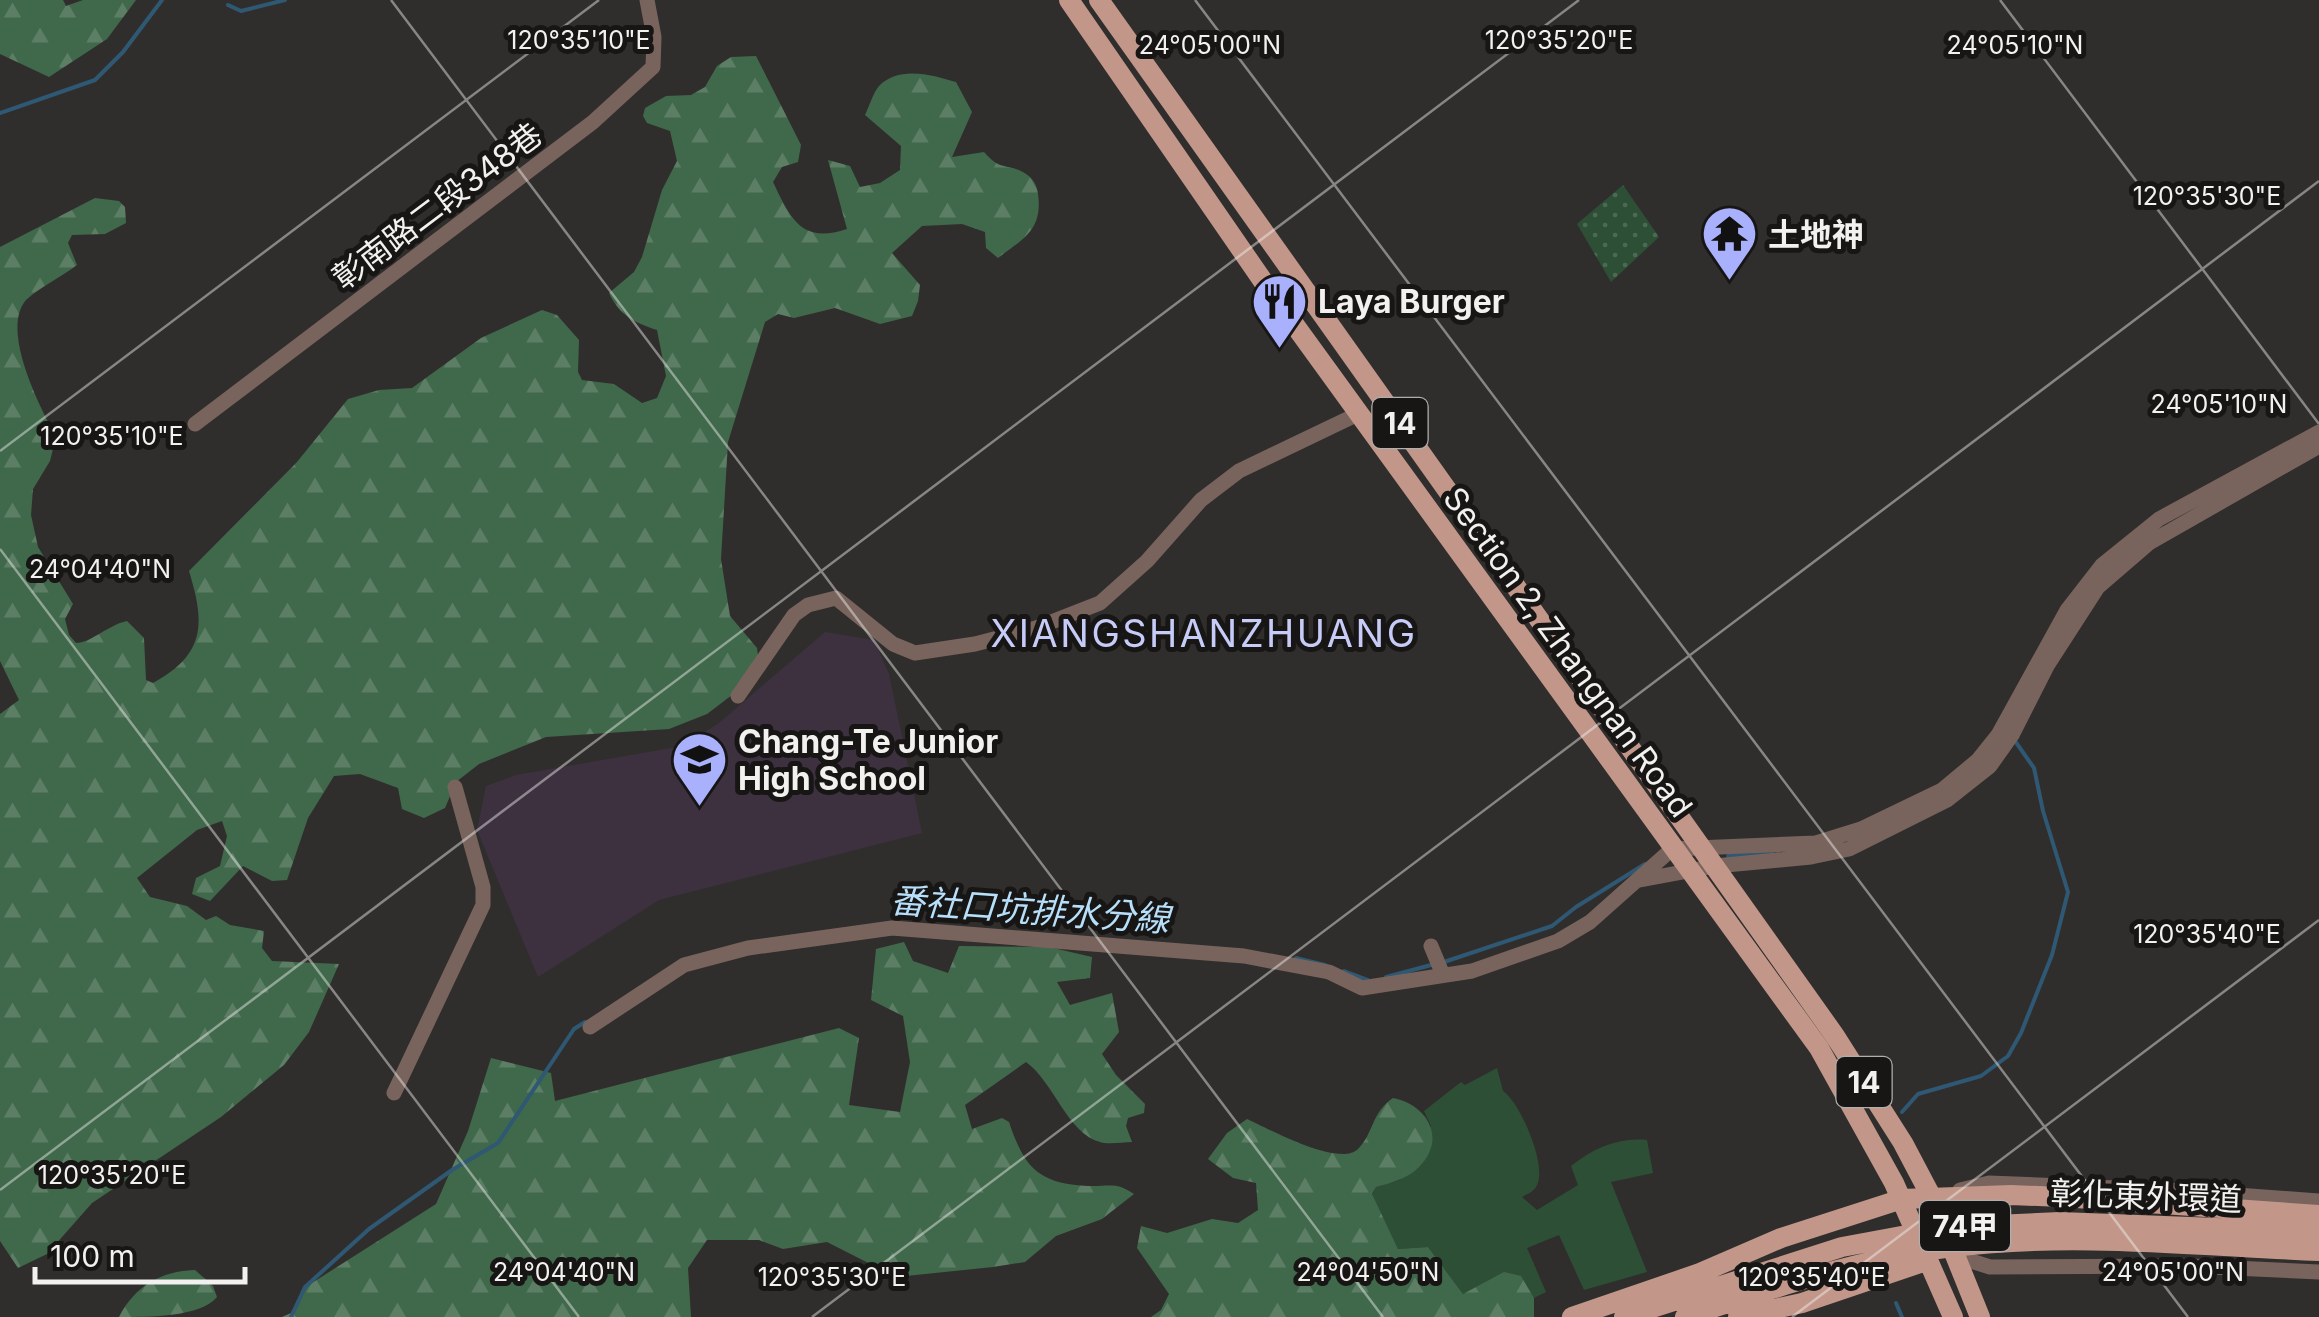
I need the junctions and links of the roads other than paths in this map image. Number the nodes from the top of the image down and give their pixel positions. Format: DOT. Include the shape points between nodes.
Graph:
graph roads {
  1 [pos="647,0"];
  2 [pos="1069,0"];
  3 [pos="1099,0"];
  4 [pos="1384,400"];
  5 [pos="1360,413"];
  6 [pos="194,424"];
  7 [pos="2319,432"];
  8 [pos="2319,446"];
  9 [pos="738,696"];
  10 [pos="455,787"];
  11 [pos="1701,846"];
  12 [pos="1672,849"];
  13 [pos="1715,866"];
  14 [pos="1689,872"];
  15 [pos="1640,880"];
  16 [pos="1431,946"];
  17 [pos="1442,975"];
  18 [pos="590,1027"];
  19 [pos="394,1093"];
  20 [pos="1932,1198"];
  21 [pos="1902,1199"];
  22 [pos="2319,1201"];
  23 [pos="2319,1215"];
  24 [pos="2319,1232"];
  25 [pos="2319,1251"];
  26 [pos="1958,1258"];
  27 [pos="1929,1260"];
  28 [pos="2319,1261"];
  29 [pos="2319,1272"];
  30 [pos="1572,1317"];
  31 [pos="1624,1317"];
  32 [pos="1686,1317"];
  33 [pos="1738,1317"];
  34 [pos="1953,1317"];
  35 [pos="1980,1317"];
  1 -- 6 [label="street, 彰南路二段348巷" via="653,67 593,122"];
  2 -- 5 [label="main road, Section 2, Zhangnan Road / 14"];
  3 -- 4 [label="main road, Section 2, Zhangnan Road / 14"];
  4 -- 5 [label="main road"];
  4 -- 11 [label="main road, Section 2, Zhangnan Road / 14"];
  5 -- 9 [label="street" via="1239,470 1100,603 1036,628 915,652 893,644 836,598 808,605 794,614"];
  5 -- 12 [label="main road, Section 2, Zhangnan Road / 14"];
  7 -- 11 [label="street" via="2159,518 2118,552 2082,588 1998,735 1942,790 1816,844"];
  8 -- 13 [label="street" via="2149,543 2098,587 2012,736 1990,766 1947,800 1849,848"];
  10 -- 19 [label="street" via="482,906"];
  11 -- 12 [label="street"];
  11 -- 13 [label="main road, 14"];
  12 -- 14 [label="main road, 14"];
  12 -- 15 [label="street"];
  13 -- 14 [label="street"];
  13 -- 20 [label="main road, 14" via="1835,1036"];
  14 -- 15 [label="street"];
  14 -- 21 [label="main road, 14" via="1819,1048"];
  15 -- 17 [label="street" via="1558,940"];
  16 -- 17 [label="street"];
  17 -- 18 [label="street" via="1362,988 1329,972 1244,956 892,928 748,948 684,965"];
  20 -- 21 [label="main road"];
  20 -- 22 [label="street" via="1989,1183"];
  20 -- 23 [label="main road" via="2062,1197"];
  20 -- 26 [label="main road, 14"];
  21 -- 27 [label="main road, 14"];
  21 -- 30 [label="main road, 74甲"];
  24 -- 31 [label="main road, 彰化東外環道 / 74甲" via="2060,1222 1950,1228 1842,1247"];
  25 -- 32 [label="main road, 彰化東外環道 / 74甲" via="2061,1241 1953,1247 1847,1266"];
  26 -- 27 [label="main road"];
  26 -- 28 [label="main road"];
  26 -- 29 [label="street" via="1990,1267"];
  26 -- 35 [label="main road, 14"];
  27 -- 33 [label="main road, 74甲"];
  27 -- 34 [label="main road, 14"];
}
